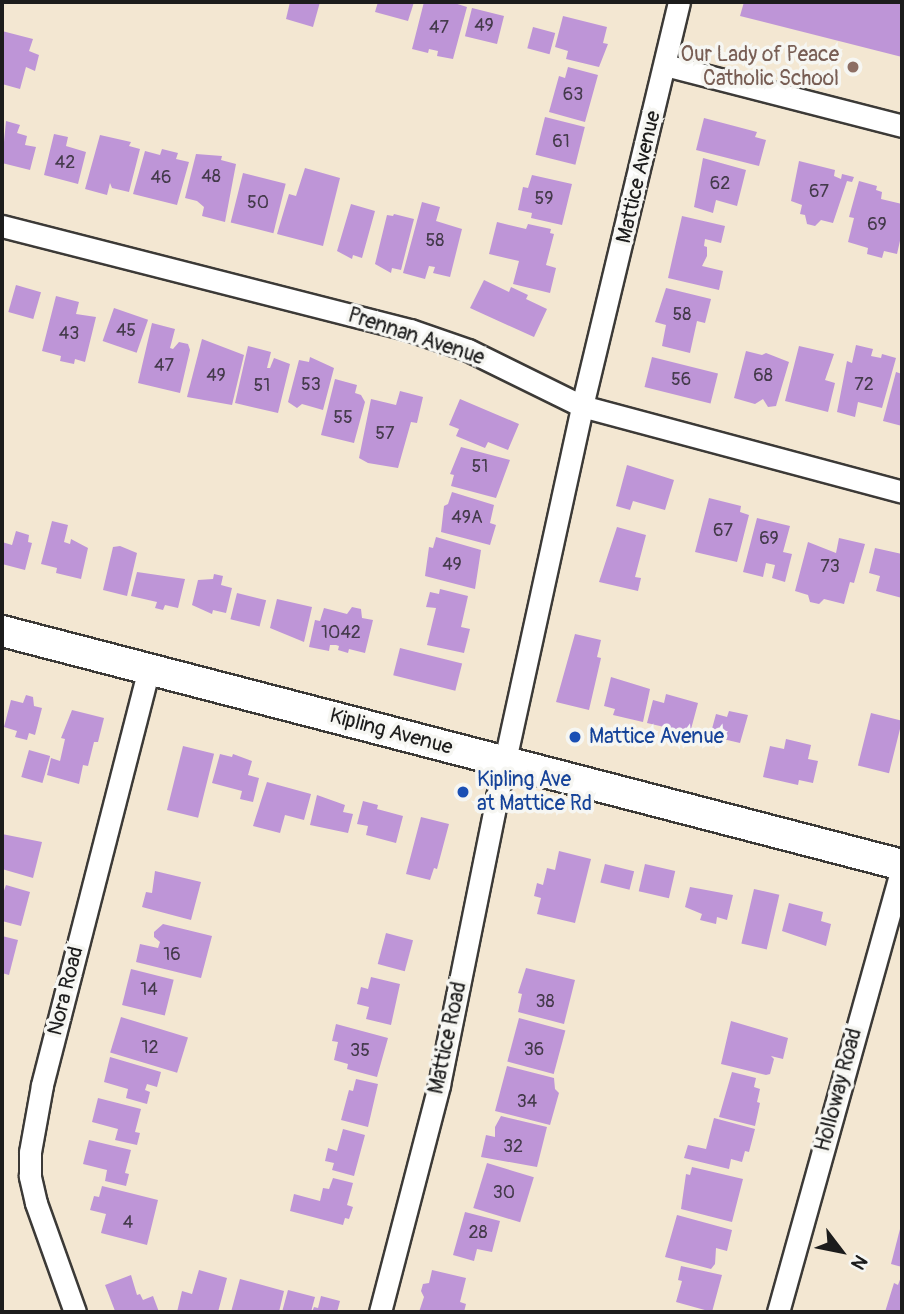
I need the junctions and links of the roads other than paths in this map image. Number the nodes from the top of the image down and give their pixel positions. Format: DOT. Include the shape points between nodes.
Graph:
graph roads {
  1 [pos="679,2"];
  2 [pos="665,65"];
  3 [pos="902,126"];
  4 [pos="2,226"];
  5 [pos="582,405"];
  6 [pos="902,492"];
  7 [pos="2,631"];
  8 [pos="149,669"];
  9 [pos="505,761"];
  10 [pos="902,866"];
  11 [pos="75,1312"];
  12 [pos="380,1312"];
  13 [pos="778,1312"];
  1 -- 2 [label="street, Mattice Avenue"];
  2 -- 3 [label="street"];
  2 -- 5 [label="street, Mattice Avenue"];
  4 -- 5 [label="street, Prennan Avenue" via="410,330 468,350"];
  5 -- 6 [label="street, Prennan Avenue"];
  5 -- 9 [label="street, Mattice Avenue"];
  7 -- 8 [label="main road, Kipling Avenue"];
  8 -- 9 [label="main road, Kipling Avenue"];
  8 -- 11 [label="street, Nora Road" via="41,1085 30,1152 36,1203"];
  9 -- 10 [label="main road, Kipling Avenue"];
  9 -- 12 [label="street, Mattice Road" via="439,1085"];
  10 -- 13 [label="street, Holloway Road"];
}
